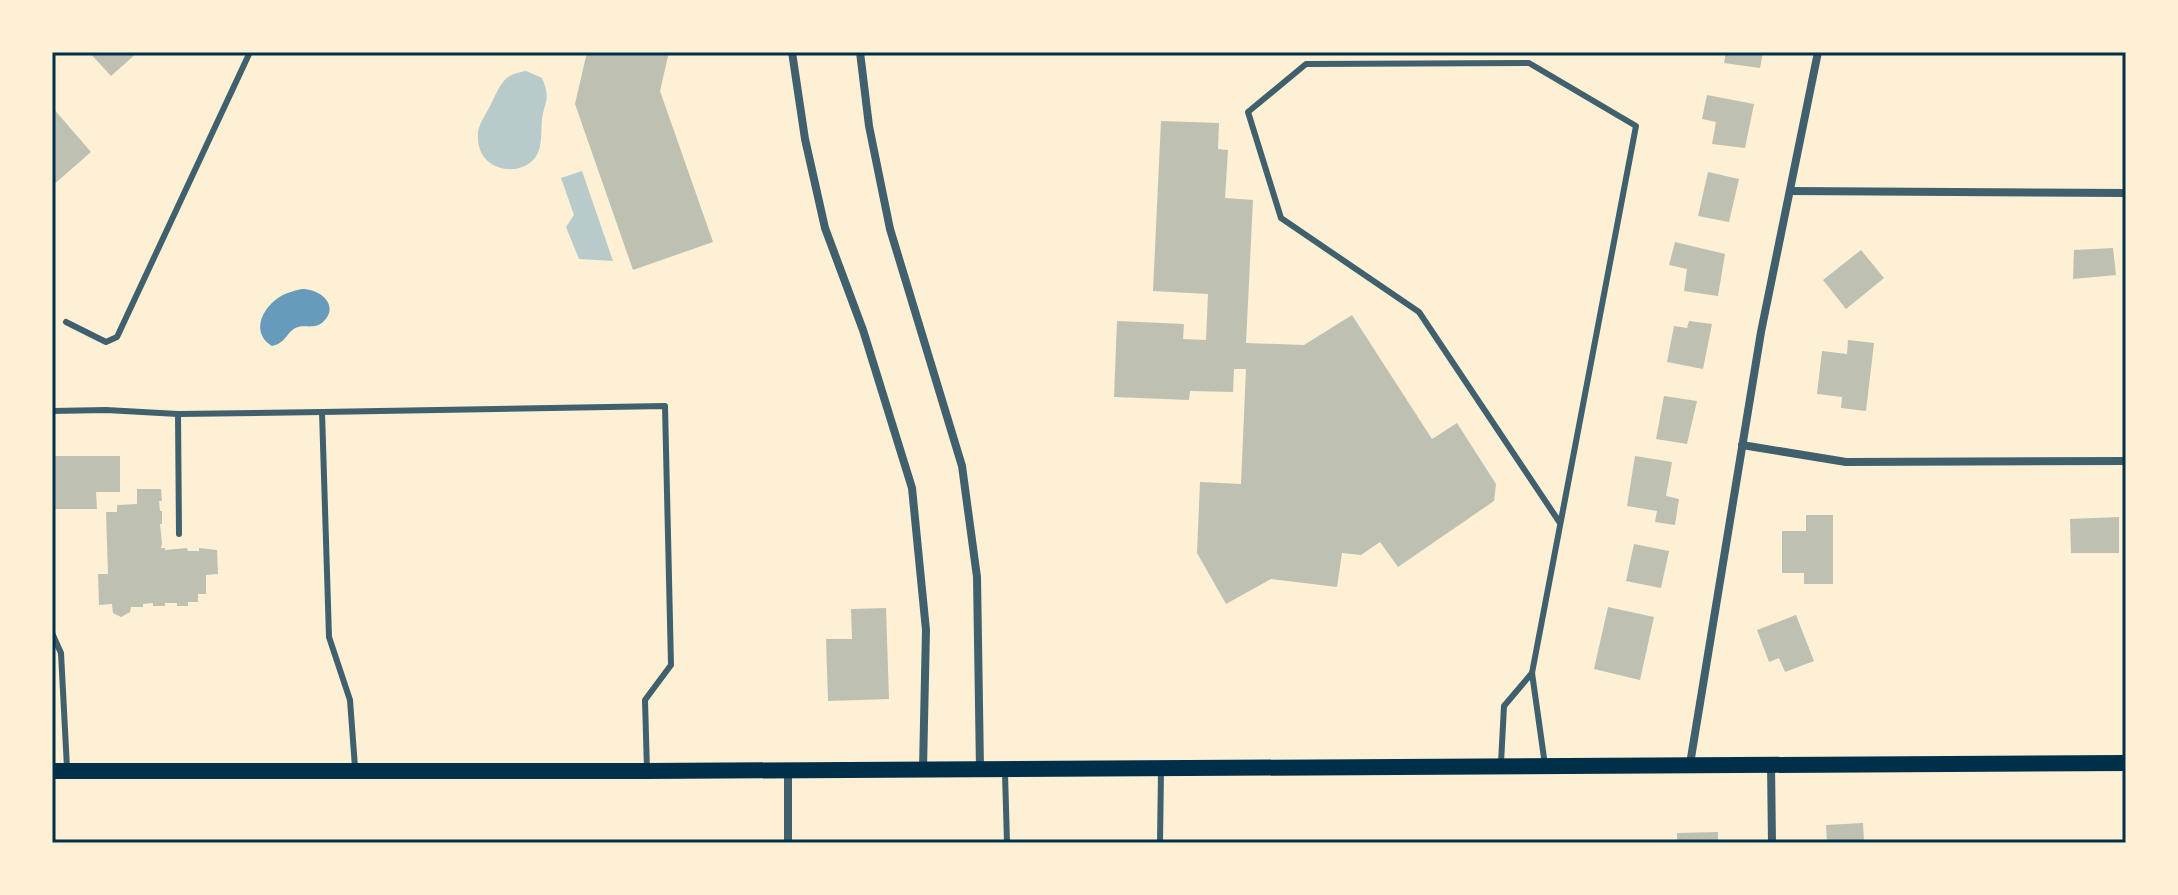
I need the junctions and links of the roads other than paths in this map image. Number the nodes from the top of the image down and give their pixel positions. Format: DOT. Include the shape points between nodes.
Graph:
graph roads {
  1 [pos="250,52"];
  2 [pos="792,52"];
  3 [pos="860,52"];
  4 [pos="1818,52"];
  5 [pos="1790,191"];
  6 [pos="2126,193"];
  7 [pos="66,322"];
  8 [pos="52,411"];
  9 [pos="322,412"];
  10 [pos="178,414"];
  11 [pos="1742,445"];
  12 [pos="2126,461"];
  13 [pos="1560,523"];
  14 [pos="179,534"];
  15 [pos="52,633"];
  16 [pos="1532,673"];
  17 [pos="2126,763"];
  18 [pos="1690,764"];
  19 [pos="1771,764"];
  20 [pos="1501,765"];
  21 [pos="1545,765"];
  22 [pos="1161,768"];
  23 [pos="923,769"];
  24 [pos="980,769"];
  25 [pos="1005,769"];
  26 [pos="788,770"];
  27 [pos="60,771"];
  28 [pos="647,771"];
  29 [pos="355,772"];
  30 [pos="788,843"];
  31 [pos="1007,843"];
  32 [pos="1160,843"];
  33 [pos="1772,843"];
  1 -- 7 [label="lane" via="117,337 106,342"];
  2 -- 23 [label="street" via="825,228 912,488 926,630"];
  3 -- 24 [label="street" via="890,229 962,466 977,577"];
  4 -- 5 [label="street"];
  5 -- 6 [label="street"];
  5 -- 11 [label="street"];
  8 -- 10 [label="lane"];
  9 -- 10 [label="lane"];
  9 -- 28 [label="lane" via="665,406 671,665 645,700"];
  9 -- 29 [label="lane" via="329,637 350,700"];
  10 -- 14 [label="lane"];
  11 -- 12 [label="street" via="1846,462"];
  11 -- 18 [label="street"];
  13 -- 13 [label="lane" via="1636,126 1529,63 1306,64 1248,112 1281,218 1419,312"];
  13 -- 16 [label="lane"];
  15 -- 27 [label="lane" via="61,653"];
  16 -- 20 [label="lane" via="1504,706"];
  16 -- 21 [label="lane"];
  17 -- 19 [label="main road"];
  18 -- 19 [label="main road"];
  18 -- 21 [label="main road"];
  19 -- 33 [label="street"];
  20 -- 21 [label="main road"];
  20 -- 22 [label="main road"];
  22 -- 25 [label="main road"];
  22 -- 32 [label="lane"];
  23 -- 24 [label="main road"];
  23 -- 26 [label="main road"];
  24 -- 25 [label="main road"];
  25 -- 31 [label="lane"];
  26 -- 28 [label="main road"];
  26 -- 30 [label="street"];
  27 -- 29 [label="main road"];
  28 -- 29 [label="main road"];
}
